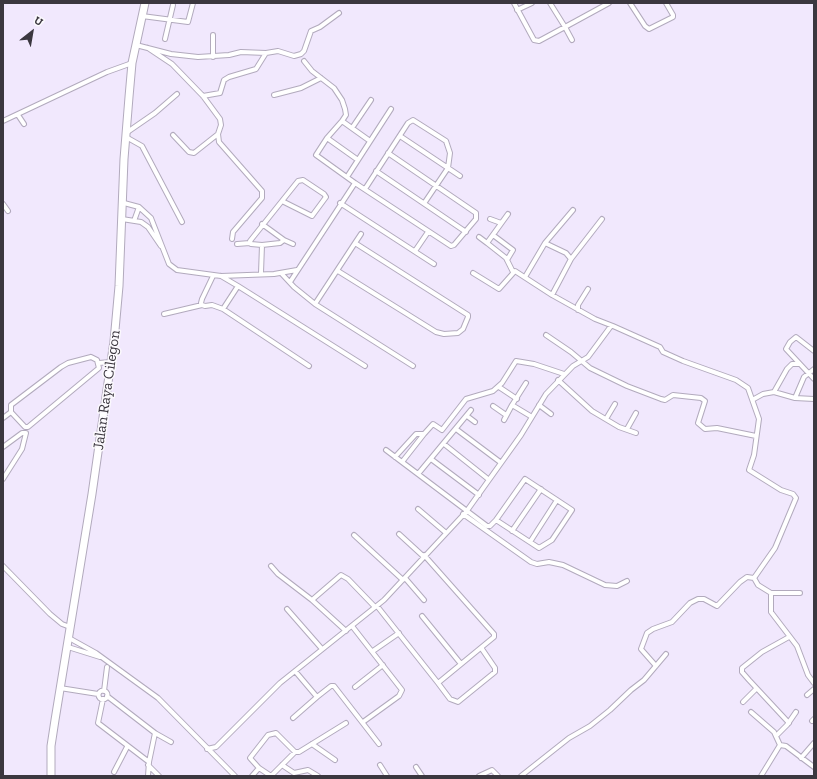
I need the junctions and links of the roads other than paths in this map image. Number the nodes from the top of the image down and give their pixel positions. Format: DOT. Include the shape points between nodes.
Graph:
graph roads {
  1 [pos="145,3"];
  2 [pos="193,3"];
  3 [pos="514,3"];
  4 [pos="532,3"];
  5 [pos="550,3"];
  6 [pos="609,3"];
  7 [pos="630,3"];
  8 [pos="666,3"];
  9 [pos="173,5"];
  10 [pos="517,10"];
  11 [pos="339,13"];
  12 [pos="142,16"];
  13 [pos="169,20"];
  14 [pos="565,27"];
  15 [pos="213,35"];
  16 [pos="165,39"];
  17 [pos="572,40"];
  18 [pos="136,45"];
  19 [pos="148,48"];
  20 [pos="266,53"];
  21 [pos="213,57"];
  22 [pos="304,61"];
  23 [pos="132,63"];
  24 [pos="322,78"];
  25 [pos="177,94"];
  26 [pos="274,95"];
  27 [pos="203,96"];
  28 [pos="372,100"];
  29 [pos="391,109"];
  30 [pos="18,115"];
  31 [pos="3,121"];
  32 [pos="342,121"];
  33 [pos="24,124"];
  34 [pos="352,128"];
  35 [pos="173,134"];
  36 [pos="218,134"];
  37 [pos="126,135"];
  38 [pos="400,136"];
  39 [pos="326,138"];
  40 [pos="370,141"];
  41 [pos="388,153"];
  42 [pos="358,160"];
  43 [pos="448,168"];
  44 [pos="376,171"];
  45 [pos="460,176"];
  46 [pos="347,177"];
  47 [pos="355,183"];
  48 [pos="435,185"];
  49 [pos="365,189"];
  50 [pos="282,201"];
  51 [pos="425,202"];
  52 [pos="124,203"];
  53 [pos="3,204"];
  54 [pos="340,204"];
  55 [pos="139,208"];
  56 [pos="8,210"];
  57 [pos="573,210"];
  58 [pos="508,214"];
  59 [pos="122,219"];
  60 [pos="490,219"];
  61 [pos="602,219"];
  62 [pos="134,221"];
  63 [pos="182,222"];
  64 [pos="501,223"];
  65 [pos="262,224"];
  66 [pos="428,232"];
  67 [pos="466,232"];
  68 [pos="361,234"];
  69 [pos="493,235"];
  70 [pos="479,237"];
  71 [pos="232,239"];
  72 [pos="284,240"];
  73 [pos="545,242"];
  74 [pos="250,243"];
  75 [pos="356,243"];
  76 [pos="487,243"];
  77 [pos="237,244"];
  78 [pos="293,244"];
  79 [pos="262,245"];
  80 [pos="163,249"];
  81 [pos="414,251"];
  82 [pos="571,259"];
  83 [pos="507,260"];
  84 [pos="434,264"];
  85 [pos="297,270"];
  86 [pos="338,271"];
  87 [pos="513,272"];
  88 [pos="261,273"];
  89 [pos="281,273"];
  90 [pos="473,273"];
  91 [pos="213,276"];
  92 [pos="221,276"];
  93 [pos="525,277"];
  94 [pos="290,282"];
  95 [pos="238,286"];
  96 [pos="588,289"];
  97 [pos="552,295"];
  98 [pos="202,304"];
  99 [pos="315,304"];
  100 [pos="223,309"];
  101 [pos="578,310"];
  102 [pos="164,314"];
  103 [pos="610,326"];
  104 [pos="546,336"];
  105 [pos="814,351"];
  106 [pos="111,362"];
  107 [pos="580,362"];
  108 [pos="99,363"];
  109 [pos="798,364"];
  110 [pos="308,366"];
  111 [pos="365,366"];
  112 [pos="413,366"];
  113 [pos="814,369"];
  114 [pos="564,374"];
  115 [pos="809,374"];
  116 [pos="814,379"];
  117 [pos="558,380"];
  118 [pos="526,383"];
  119 [pos="499,387"];
  120 [pos="774,392"];
  121 [pos="795,398"];
  122 [pos="517,399"];
  123 [pos="754,399"];
  124 [pos="814,399"];
  125 [pos="615,404"];
  126 [pos="512,405"];
  127 [pos="539,405"];
  128 [pos="493,406"];
  129 [pos="3,410"];
  130 [pos="471,410"];
  131 [pos="636,412"];
  132 [pos="10,413"];
  133 [pos="551,414"];
  134 [pos="506,415"];
  135 [pos="466,416"];
  136 [pos="532,417"];
  137 [pos="3,418"];
  138 [pos="606,419"];
  139 [pos="504,420"];
  140 [pos="475,422"];
  141 [pos="26,428"];
  142 [pos="456,429"];
  143 [pos="627,429"];
  144 [pos="442,430"];
  145 [pos="22,433"];
  146 [pos="636,433"];
  147 [pos="424,434"];
  148 [pos="450,436"];
  149 [pos="756,436"];
  150 [pos="444,444"];
  151 [pos="3,447"];
  152 [pos="386,450"];
  153 [pos="394,457"];
  154 [pos="431,459"];
  155 [pos="402,462"];
  156 [pos="500,462"];
  157 [pos="418,474"];
  158 [pos="3,479"];
  159 [pos="488,479"];
  160 [pos="541,489"];
  161 [pos="479,495"];
  162 [pos="557,500"];
  163 [pos="418,509"];
  164 [pos="465,513"];
  165 [pos="496,520"];
  166 [pos="512,531"];
  167 [pos="445,532"];
  168 [pos="399,534"];
  169 [pos="354,535"];
  170 [pos="530,542"];
  171 [pos="424,556"];
  172 [pos="3,566"];
  173 [pos="271,566"];
  174 [pos="754,578"];
  175 [pos="404,579"];
  176 [pos="628,581"];
  177 [pos="771,593"];
  178 [pos="800,593"];
  179 [pos="312,600"];
  180 [pos="424,600"];
  181 [pos="376,606"];
  182 [pos="287,609"];
  183 [pos="422,616"];
  184 [pos="352,626"];
  185 [pos="70,627"];
  186 [pos="346,631"];
  187 [pos="399,633"];
  188 [pos="790,637"];
  189 [pos="69,638"];
  190 [pos="68,647"];
  191 [pos="322,649"];
  192 [pos="482,649"];
  193 [pos="373,651"];
  194 [pos="666,654"];
  195 [pos="102,657"];
  196 [pos="461,664"];
  197 [pos="383,665"];
  198 [pos="656,666"];
  199 [pos="107,667"];
  200 [pos="295,671"];
  201 [pos="438,683"];
  202 [pos="814,683"];
  203 [pos="355,687"];
  204 [pos="60,688"];
  205 [pos="756,689"];
  206 [pos="814,689"];
  207 [pos="104,691"];
  208 [pos="98,694"];
  209 [pos="807,695"];
  210 [pos="107,696"];
  211 [pos="318,697"];
  212 [pos="103,700"];
  213 [pos="743,702"];
  214 [pos="751,712"];
  215 [pos="796,712"];
  216 [pos="292,718"];
  217 [pos="363,722"];
  218 [pos="346,723"];
  219 [pos="789,723"];
  220 [pos="155,733"];
  221 [pos="776,736"];
  222 [pos="171,742"];
  223 [pos="814,743"];
  224 [pos="312,744"];
  225 [pos="379,744"];
  226 [pos="780,745"];
  227 [pos="127,747"];
  228 [pos="207,749"];
  229 [pos="295,752"];
  230 [pos="801,758"];
  231 [pos="335,760"];
  232 [pos="148,764"];
  233 [pos="282,765"];
  234 [pos="380,765"];
  235 [pos="416,767"];
  236 [pos="814,767"];
  237 [pos="259,768"];
  238 [pos="114,772"];
  239 [pos="51,776"];
  240 [pos="148,776"];
  241 [pos="159,776"];
  242 [pos="235,776"];
  243 [pos="252,776"];
  244 [pos="271,776"];
  245 [pos="318,776"];
  246 [pos="387,776"];
  247 [pos="422,776"];
  248 [pos="479,776"];
  249 [pos="498,776"];
  250 [pos="521,776"];
  251 [pos="761,776"];
  1 -- 12 [label="highway, Jalan Raya Cilegon"];
  2 -- 13 [label="street" via="189,21"];
  3 -- 10 [label="street"];
  4 -- 10 [label="street"];
  5 -- 14 [label="street"];
  6 -- 14 [label="street"];
  7 -- 8 [label="street" via="649,29 673,17"];
  9 -- 13 [label="street"];
  10 -- 14 [label="street" via="536,41"];
  11 -- 20 [label="street" via="311,31 301,54 294,56 278,51"];
  12 -- 13 [label="street"];
  12 -- 18 [label="highway, Jalan Raya Cilegon"];
  13 -- 16 [label="street"];
  14 -- 17 [label="street"];
  15 -- 21 [label="street"];
  18 -- 19 [label="street"];
  18 -- 23 [label="highway, Jalan Raya Cilegon"];
  19 -- 21 [label="street" via="171,54"];
  19 -- 27 [label="street" via="172,64"];
  20 -- 21 [label="street" via="241,52"];
  20 -- 27 [label="street" via="256,69 229,77 224,80 220,93"];
  22 -- 24 [label="street"];
  23 -- 30 [label="street" via="107,72"];
  23 -- 37 [label="highway, Jalan Raya Cilegon"];
  24 -- 26 [label="street" via="301,88"];
  24 -- 32 [label="street" via="334,88 344,104 346,115"];
  25 -- 37 [label="street"];
  27 -- 36 [label="street" via="220,119 221,129"];
  28 -- 34 [label="street"];
  29 -- 40 [label="street"];
  30 -- 31 [label="street"];
  30 -- 33 [label="street"];
  32 -- 34 [label="street"];
  32 -- 39 [label="street"];
  34 -- 40 [label="street"];
  35 -- 36 [label="street" via="194,154"];
  36 -- 71 [label="street" via="219,142 262,192 262,198 233,232"];
  37 -- 52 [label="highway, Jalan Raya Cilegon"];
  37 -- 63 [label="street" via="142,146"];
  38 -- 41 [label="street"];
  38 -- 43 [label="street"];
  38 -- 43 [label="street" via="413,120 444,139 450,153"];
  39 -- 42 [label="street"];
  39 -- 46 [label="street" via="316,155"];
  40 -- 42 [label="street"];
  41 -- 44 [label="street"];
  41 -- 48 [label="street"];
  42 -- 46 [label="street"];
  43 -- 45 [label="street"];
  43 -- 48 [label="street"];
  44 -- 49 [label="street"];
  44 -- 51 [label="street"];
  46 -- 47 [label="street"];
  47 -- 49 [label="street"];
  47 -- 54 [label="street"];
  48 -- 51 [label="street"];
  48 -- 67 [label="street" via="476,213 476,219"];
  49 -- 66 [label="street"];
  50 -- 50 [label="street" via="300,179 326,197 312,216"];
  50 -- 65 [label="street"];
  51 -- 67 [label="street"];
  52 -- 55 [label="street"];
  52 -- 59 [label="highway, Jalan Raya Cilegon"];
  53 -- 56 [label="street"];
  54 -- 81 [label="street"];
  54 -- 85 [label="street"];
  55 -- 62 [label="street"];
  55 -- 80 [label="street" via="155,225"];
  57 -- 73 [label="street"];
  58 -- 64 [label="street"];
  59 -- 62 [label="street"];
  59 -- 106 [label="highway, Jalan Raya Cilegon" via="120,286"];
  60 -- 64 [label="street"];
  61 -- 82 [label="street"];
  62 -- 80 [label="street" via="148,227"];
  64 -- 69 [label="street"];
  65 -- 72 [label="street"];
  65 -- 74 [label="street"];
  66 -- 67 [label="street" via="452,247"];
  66 -- 81 [label="street"];
  68 -- 75 [label="street"];
  69 -- 76 [label="street"];
  69 -- 83 [label="street" via="513,250"];
  70 -- 76 [label="street"];
  72 -- 78 [label="street"];
  72 -- 79 [label="street" via="280,244"];
  73 -- 82 [label="street" via="566,253"];
  73 -- 93 [label="street"];
  74 -- 77 [label="street"];
  74 -- 79 [label="street"];
  75 -- 86 [label="street"];
  75 -- 86 [label="street" via="468,315 463,329 453,334 429,329"];
  76 -- 83 [label="street"];
  79 -- 88 [label="street"];
  80 -- 91 [label="street" via="173,269"];
  81 -- 84 [label="street"];
  82 -- 97 [label="street"];
  83 -- 87 [label="street"];
  85 -- 89 [label="street"];
  85 -- 94 [label="street"];
  86 -- 99 [label="street"];
  87 -- 90 [label="street" via="498,289"];
  87 -- 93 [label="street"];
  88 -- 89 [label="street"];
  88 -- 92 [label="street"];
  89 -- 94 [label="street"];
  91 -- 92 [label="street"];
  91 -- 98 [label="street"];
  92 -- 95 [label="street"];
  93 -- 97 [label="street"];
  94 -- 99 [label="street"];
  95 -- 100 [label="street"];
  95 -- 111 [label="street"];
  96 -- 101 [label="street" via="578,305"];
  97 -- 101 [label="street"];
  98 -- 100 [label="street"];
  98 -- 102 [label="street"];
  99 -- 112 [label="street"];
  100 -- 110 [label="street"];
  101 -- 103 [label="street"];
  103 -- 107 [label="street" via="592,352"];
  103 -- 123 [label="street" via="660,347 663,352 683,361 745,384"];
  104 -- 107 [label="street" via="571,352"];
  105 -- 109 [label="street" via="800,338 794,338 786,349"];
  106 -- 108 [label="street"];
  106 -- 185 [label="highway, Jalan Raya Cilegon"];
  107 -- 114 [label="street"];
  107 -- 149 [label="street" via="607,377 661,399 665,400 673,395 701,398 705,401 698,421 701,427"];
  108 -- 132 [label="street" via="91,357 68,363 16,401 10,407"];
  108 -- 141 [label="street" via="99,368 94,373"];
  109 -- 115 [label="street"];
  109 -- 120 [label="street" via="792,364 787,369"];
  113 -- 115 [label="street"];
  114 -- 117 [label="street"];
  114 -- 119 [label="street" via="519,360 515,362"];
  115 -- 116 [label="street"];
  115 -- 121 [label="street" via="804,377"];
  117 -- 127 [label="street"];
  117 -- 138 [label="street" via="579,401"];
  118 -- 122 [label="street"];
  119 -- 122 [label="street"];
  119 -- 144 [label="street" via="466,399"];
  120 -- 121 [label="street"];
  120 -- 123 [label="street"];
  121 -- 124 [label="street"];
  122 -- 126 [label="street"];
  123 -- 149 [label="street" via="759,419"];
  125 -- 138 [label="street"];
  126 -- 134 [label="street"];
  126 -- 136 [label="street"];
  127 -- 133 [label="street"];
  127 -- 136 [label="street"];
  128 -- 134 [label="street"];
  129 -- 132 [label="street"];
  130 -- 135 [label="street"];
  131 -- 143 [label="street"];
  132 -- 137 [label="street"];
  132 -- 141 [label="street"];
  134 -- 139 [label="street"];
  135 -- 140 [label="street"];
  135 -- 142 [label="street"];
  136 -- 156 [label="street"];
  138 -- 143 [label="street"];
  141 -- 145 [label="street"];
  142 -- 148 [label="street"];
  142 -- 156 [label="street"];
  143 -- 146 [label="street"];
  144 -- 147 [label="street" via="434,424"];
  144 -- 148 [label="street"];
  145 -- 151 [label="street"];
  145 -- 158 [label="street" via="26,433 22,449"];
  147 -- 153 [label="street" via="414,435"];
  147 -- 155 [label="street"];
  148 -- 150 [label="street"];
  149 -- 174 [label="street" via="756,449 749,467 750,472 793,494 796,498 776,548"];
  150 -- 154 [label="street"];
  150 -- 159 [label="street"];
  152 -- 153 [label="street"];
  153 -- 155 [label="street"];
  154 -- 157 [label="street"];
  154 -- 161 [label="street"];
  155 -- 157 [label="street"];
  156 -- 159 [label="street"];
  157 -- 164 [label="street"];
  159 -- 161 [label="street"];
  160 -- 162 [label="street"];
  160 -- 165 [label="street" via="524,480"];
  160 -- 166 [label="street"];
  161 -- 164 [label="street"];
  162 -- 170 [label="street"];
  162 -- 170 [label="street" via="572,508 572,511 550,542 539,548"];
  163 -- 167 [label="street"];
  164 -- 165 [label="street" via="489,527"];
  164 -- 167 [label="street"];
  164 -- 176 [label="street" via="531,562 563,565 605,585 617,586"];
  165 -- 166 [label="street"];
  166 -- 170 [label="street"];
  167 -- 171 [label="street"];
  168 -- 171 [label="street"];
  169 -- 175 [label="street"];
  171 -- 175 [label="street"];
  171 -- 192 [label="street" via="494,634"];
  172 -- 185 [label="street" via="50,614"];
  173 -- 179 [label="street"];
  174 -- 177 [label="street" via="758,585"];
  174 -- 198 [label="street" via="747,577 740,582 717,606 704,599 698,599 676,619 647,633 641,649"];
  175 -- 180 [label="street"];
  175 -- 181 [label="street"];
  177 -- 178 [label="street"];
  177 -- 188 [label="street" via="771,612"];
  179 -- 181 [label="street" via="341,576 348,579"];
  179 -- 186 [label="street"];
  181 -- 184 [label="street"];
  181 -- 187 [label="street"];
  182 -- 191 [label="street"];
  183 -- 196 [label="street"];
  184 -- 186 [label="street"];
  184 -- 193 [label="street"];
  185 -- 189 [label="highway, Jalan Raya Cilegon"];
  186 -- 191 [label="street"];
  187 -- 193 [label="street"];
  187 -- 201 [label="street"];
  188 -- 202 [label="street" via="797,646 808,675"];
  188 -- 205 [label="street" via="762,652 742,668 742,672"];
  189 -- 190 [label="highway, Jalan Raya Cilegon"];
  189 -- 195 [label="street"];
  190 -- 195 [label="street"];
  190 -- 204 [label="highway, Jalan Raya Cilegon"];
  191 -- 200 [label="street"];
  192 -- 196 [label="street"];
  192 -- 201 [label="street" via="496,668 495,672 458,702 450,700"];
  193 -- 197 [label="street"];
  194 -- 198 [label="street"];
  195 -- 228 [label="street" via="158,698"];
  196 -- 201 [label="street"];
  197 -- 203 [label="street"];
  197 -- 217 [label="street" via="401,687 402,692"];
  198 -- 250 [label="street" via="610,710"];
  199 -- 207 [label="street"];
  200 -- 211 [label="street"];
  200 -- 228 [label="street" via="256,705 216,747"];
  204 -- 208 [label="street"];
  204 -- 239 [label="highway, Jalan Raya Cilegon" via="51,746"];
  205 -- 213 [label="street"];
  205 -- 219 [label="street"];
  206 -- 209 [label="street"];
  207 -- 208 [label="street"];
  207 -- 210 [label="street"];
  208 -- 212 [label="street"];
  210 -- 212 [label="street"];
  210 -- 220 [label="street"];
  211 -- 216 [label="street"];
  211 -- 217 [label="street" via="334,686"];
  212 -- 227 [label="street" via="98,723"];
  214 -- 221 [label="street"];
  215 -- 219 [label="street"];
  217 -- 225 [label="street"];
  218 -- 224 [label="street"];
  219 -- 221 [label="street"];
  220 -- 222 [label="street"];
  220 -- 232 [label="street"];
  221 -- 226 [label="street"];
  223 -- 230 [label="street"];
  224 -- 229 [label="street"];
  224 -- 231 [label="street"];
  226 -- 230 [label="street" via="786,746"];
  226 -- 251 [label="street"];
  227 -- 232 [label="street"];
  227 -- 238 [label="street"];
  228 -- 242 [label="street"];
  229 -- 233 [label="street"];
  229 -- 237 [label="street" via="276,733 270,734 250,758"];
  230 -- 236 [label="street"];
  232 -- 240 [label="street"];
  232 -- 241 [label="street"];
  233 -- 244 [label="street"];
  233 -- 245 [label="street" via="294,773 308,770"];
  234 -- 246 [label="street"];
  235 -- 247 [label="street"];
  237 -- 243 [label="street"];
  237 -- 244 [label="street"];
  248 -- 249 [label="street" via="492,770"];
}
